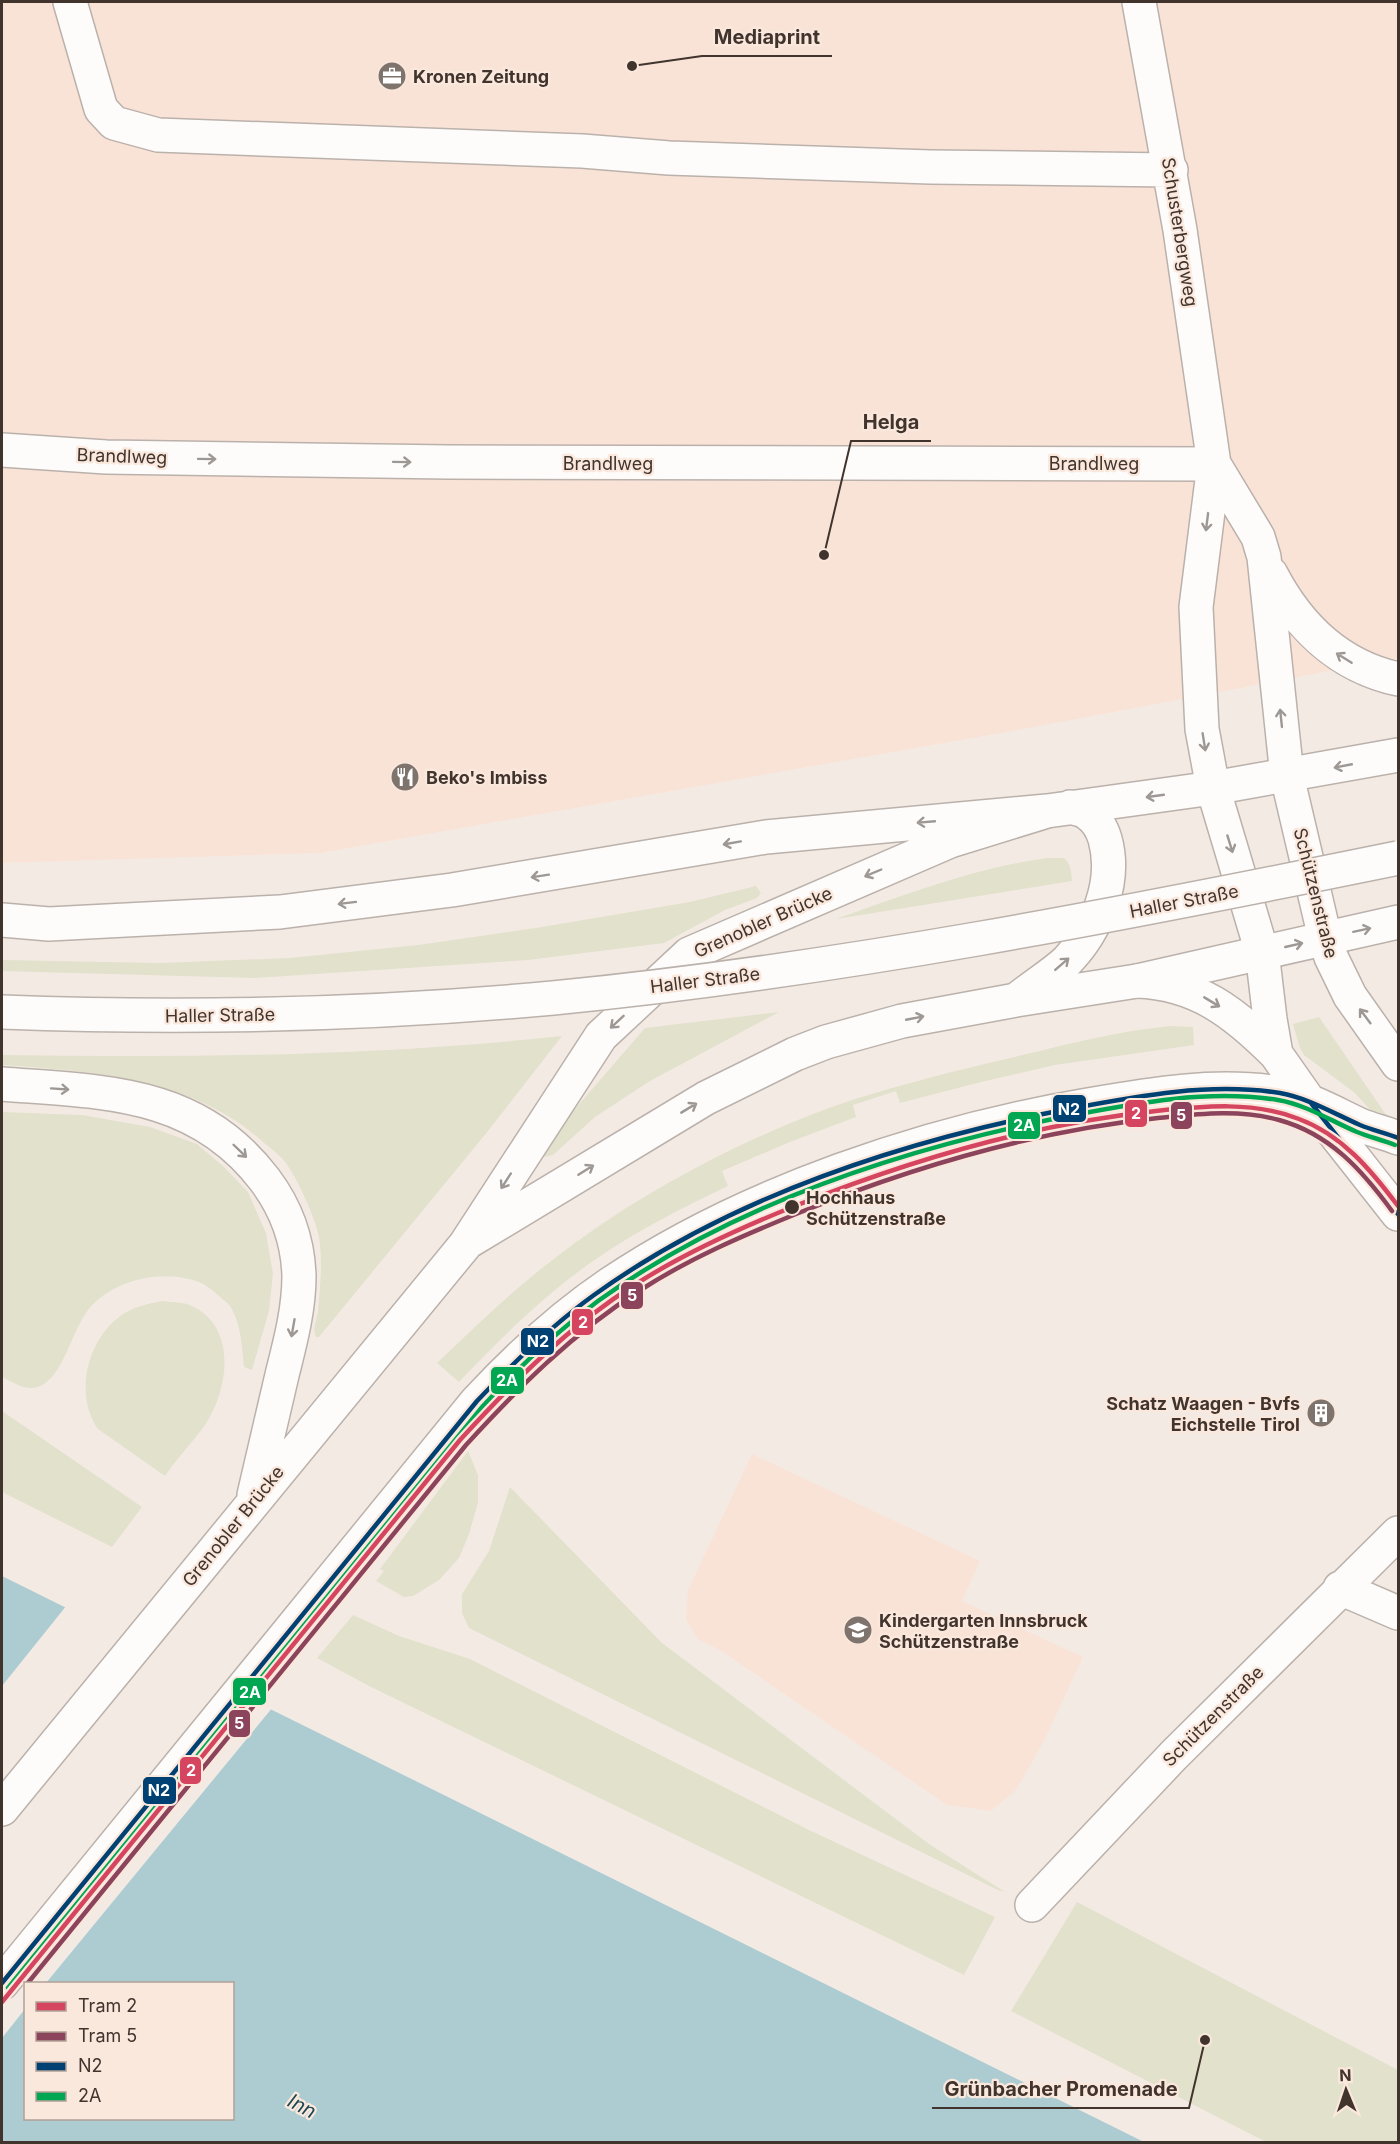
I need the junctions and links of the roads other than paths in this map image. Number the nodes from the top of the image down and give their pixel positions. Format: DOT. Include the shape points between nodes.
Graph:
graph roads {
  1 [pos="70,2"];
  2 [pos="1139,2"];
  3 [pos="1170,170"];
  4 [pos="2,450"];
  5 [pos="1214,464"];
  6 [pos="1264,557"];
  7 [pos="1398,679"];
  8 [pos="1398,755"];
  9 [pos="1287,776"];
  10 [pos="1213,788"];
  11 [pos="1058,809"];
  12 [pos="1398,858"];
  13 [pos="2,921"];
  14 [pos="1398,922"];
  15 [pos="1325,938"];
  16 [pos="1262,952"];
  17 [pos="1137,981"];
  18 [pos="1016,1000"];
  19 [pos="2,1012"];
  20 [pos="1276,1054"];
  21 [pos="1398,1064"];
  22 [pos="2,1084"];
  23 [pos="1309,1101"];
  24 [pos="1398,1138"];
  25 [pos="1398,1214"];
  26 [pos="465,1245"];
  27 [pos="252,1503"];
  28 [pos="1398,1533"];
  29 [pos="1340,1588"];
  30 [pos="1398,1613"];
  31 [pos="2,1809"];
  32 [pos="1032,1905"];
  33 [pos="2,1983"];
  1 -- 3 [label="main road" via="101,109 114,123 158,135 582,151 669,158"];
  2 -- 3 [label="main road, Schusterbergweg"];
  3 -- 5 [label="main road, Schusterbergweg"];
  4 -- 5 [label="main road, Brandlweg, one-way" via="106,457 643,464"];
  5 -- 6 [label="main road, Schusterbergweg" via="1258,537"];
  5 -- 10 [label="main road, Schusterbergweg, one-way" via="1196,608 1202,729"];
  7 -- 6 [label="main road, one-way" via="1343,658 1316,636 1285,599"];
  9 -- 6 [label="main road, Schusterbergweg, one-way"];
  8 -- 9 [label="main road, one-way"];
  9 -- 10 [label="main road"];
  9 -- 15 [label="main road, Schützenstraße"];
  10 -- 11 [label="main road, one-way"];
  10 -- 16 [label="main road, one-way"];
  11 -- 13 [label="main road, one-way" via="766,837 452,890 280,912 49,924"];
  18 -- 11 [label="main road, one-way" via="1066,961 1083,941 1104,898 1108,865 1102,831 1086,812"];
  11 -- 26 [label="main road, Grenobler Brücke, one-way" via="950,841 689,954 601,1036"];
  12 -- 19 [label="main road, Haller Straße, bridge" via="924,950 577,995 294,1014 181,1017"];
  15 -- 14 [label="main road, one-way"];
  16 -- 15 [label="main road, one-way"];
  21 -- 15 [label="main road, Schützenstraße, one-way" via="1350,996"];
  16 -- 17 [label="main road"];
  16 -- 20 [label="main road"];
  17 -- 18 [label="main road"];
  17 -- 20 [label="main road, one-way" via="1159,982 1200,994 1223,1008"];
  26 -- 18 [label="main road, Grenobler Brücke, one-way" via="706,1098 795,1054 858,1032"];
  20 -- 23 [label="main road"];
  22 -- 27 [label="main road, one-way" via="122,1094 168,1108 223,1136 274,1192 296,1246 297,1309"];
  23 -- 24 [label="main road"];
  23 -- 25 [label="main road"];
  23 -- 33 [label="main road" via="1280,1094 1210,1089 1128,1098 1061,1109 921,1144 729,1217 611,1283 520,1357 477,1401"];
  26 -- 27 [label="main road, Grenobler Brücke"];
  27 -- 31 [label="main road, Grenobler Brücke"];
  28 -- 29 [label="main road, Schützenstraße"];
  29 -- 30 [label="main road"];
  29 -- 32 [label="main road, Schützenstraße"];
}
